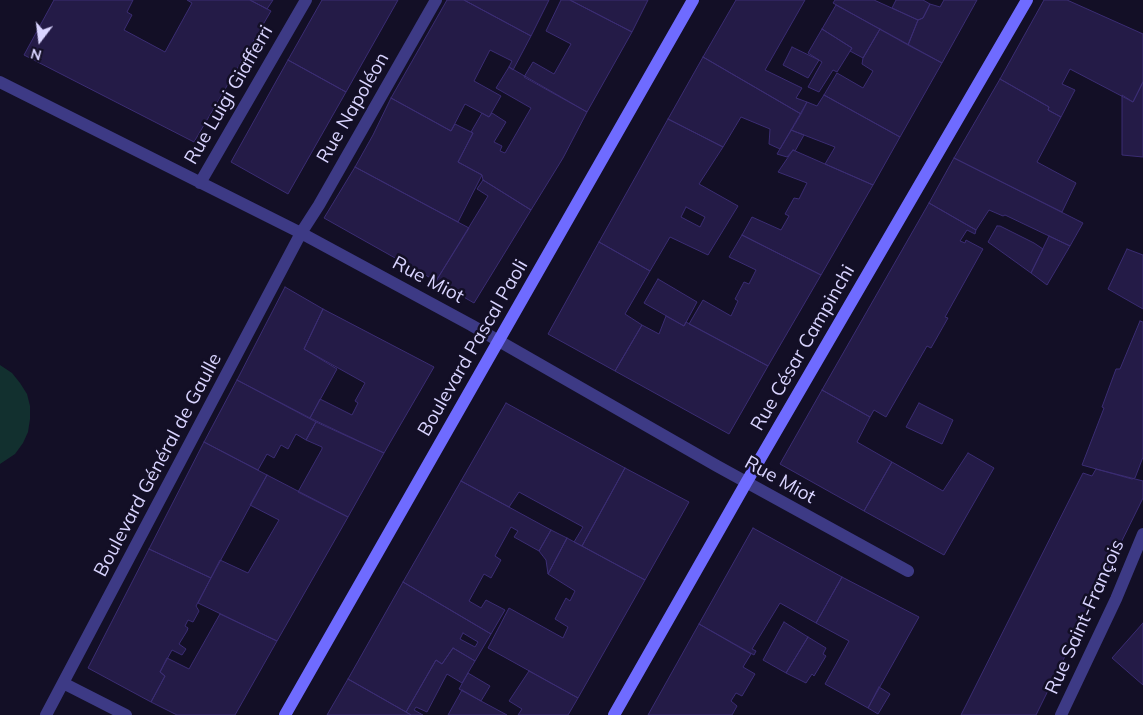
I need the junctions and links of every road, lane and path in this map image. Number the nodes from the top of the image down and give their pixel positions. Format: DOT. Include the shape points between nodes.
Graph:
graph roads {
  1 [pos="306,0"];
  2 [pos="436,0"];
  3 [pos="693,0"];
  4 [pos="1027,0"];
  5 [pos="0,82"];
  6 [pos="200,183"];
  7 [pos="301,233"];
  8 [pos="499,342"];
  9 [pos="746,483"];
  10 [pos="1143,534"];
  11 [pos="908,571"];
  12 [pos="63,683"];
  13 [pos="46,715"];
  14 [pos="126,715"];
  15 [pos="285,715"];
  16 [pos="614,715"];
  17 [pos="1061,715"];
  1 -- 6 [label="street, Rue Luigi Giafferri"];
  2 -- 7 [label="street, Rue Napoléon"];
  3 -- 8 [label="street, Boulevard Pascal Paoli"];
  4 -- 9 [label="street, Rue César Campinchi"];
  5 -- 6 [label="street, Rue Miot"];
  6 -- 7 [label="street, Rue Miot"];
  7 -- 8 [label="street, Rue Miot"];
  7 -- 12 [label="street, Boulevard Général de Gaulle"];
  8 -- 9 [label="street, Rue Miot"];
  8 -- 15 [label="street, Boulevard Pascal Paoli"];
  9 -- 11 [label="street, Rue Miot"];
  9 -- 16 [label="street, Rue César Campinchi"];
  10 -- 17 [label="street, Rue Saint-François"];
  12 -- 13 [label="street, Boulevard Général de Gaulle"];
  12 -- 14 [label="street"];
}
